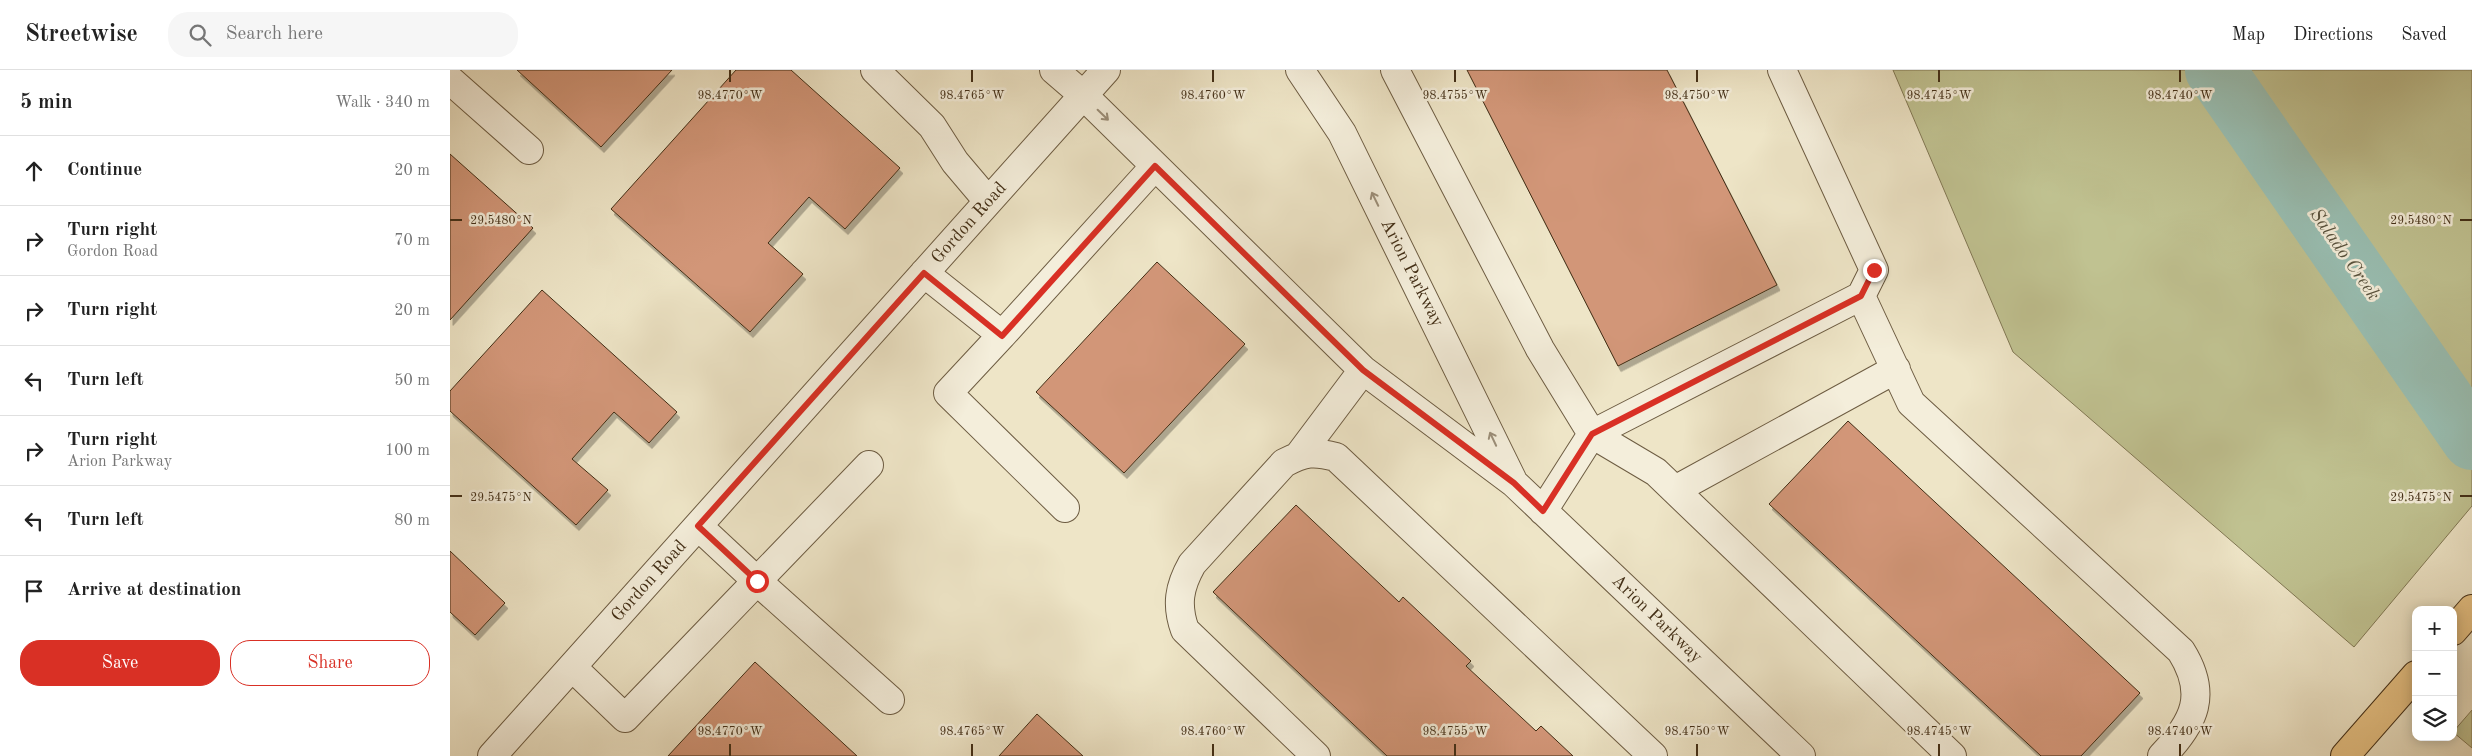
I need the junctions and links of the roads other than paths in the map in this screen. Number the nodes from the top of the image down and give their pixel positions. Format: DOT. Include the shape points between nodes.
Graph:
graph roads {
  1 [pos="875,70"];
  2 [pos="1054,70"];
  3 [pos="1106,70"];
  4 [pos="1300,70"];
  5 [pos="1395,70"];
  6 [pos="1782,70"];
  7 [pos="450,80"];
  8 [pos="1083,96"];
  9 [pos="529,150"];
  10 [pos="1155,166"];
  11 [pos="988,201"];
  12 [pos="924,273"];
  13 [pos="1861,296"];
  14 [pos="1002,336"];
  15 [pos="1896,369"];
  16 [pos="1363,370"];
  17 [pos="1592,434"];
  18 [pos="1300,454"];
  19 [pos="869,465"];
  20 [pos="1514,483"];
  21 [pos="1675,490"];
  22 [pos="1065,508"];
  23 [pos="1543,511"];
  24 [pos="698,526"];
  25 [pos="757,581"];
  26 [pos="2472,609"];
  27 [pos="2457,626"];
  28 [pos="572,667"];
  29 [pos="2412,680"];
  30 [pos="890,700"];
  31 [pos="492,756"];
  32 [pos="1316,756"];
  33 [pos="1653,756"];
  34 [pos="1801,756"];
  35 [pos="1952,756"];
  36 [pos="2162,756"];
  37 [pos="2345,756"];
  1 -- 11 [label="street" via="932,126 955,162"];
  2 -- 8 [label="street, Arion Parkway"];
  3 -- 8 [label="street, Gordon Road"];
  20 -- 4 [label="street, Arion Parkway, one-way" via="1342,133"];
  5 -- 17 [label="street" via="1540,349"];
  6 -- 13 [label="street" via="1874,270"];
  7 -- 9 [label="street"];
  8 -- 10 [label="street, Arion Parkway, one-way"];
  8 -- 11 [label="street, Gordon Road"];
  10 -- 14 [label="street"];
  10 -- 16 [label="street, Arion Parkway"];
  11 -- 12 [label="street, Gordon Road"];
  12 -- 14 [label="street"];
  12 -- 24 [label="street, Gordon Road"];
  13 -- 15 [label="street"];
  13 -- 17 [label="street"];
  14 -- 22 [label="street" via="948,393"];
  15 -- 21 [label="street"];
  15 -- 36 [label="street" via="1911,403 2181,651 2192,669 2196,687 2194,706 2179,739"];
  16 -- 18 [label="street"];
  16 -- 20 [label="street, Arion Parkway"];
  17 -- 21 [label="street" via="1656,472"];
  17 -- 23 [label="street"];
  18 -- 32 [label="street" via="1284,463 1192,564 1183,579 1179,613 1185,630"];
  18 -- 33 [label="street" via="1316,452 1336,457"];
  19 -- 25 [label="street"];
  20 -- 23 [label="street, Arion Parkway"];
  21 -- 35 [label="street"];
  23 -- 34 [label="street, Arion Parkway"];
  24 -- 25 [label="street"];
  24 -- 28 [label="street, Gordon Road"];
  25 -- 28 [label="street" via="625,718"];
  25 -- 30 [label="street"];
  26 -- 27 [label="main road"];
  28 -- 31 [label="street, Gordon Road"];
  29 -- 37 [label="main road"];
}
